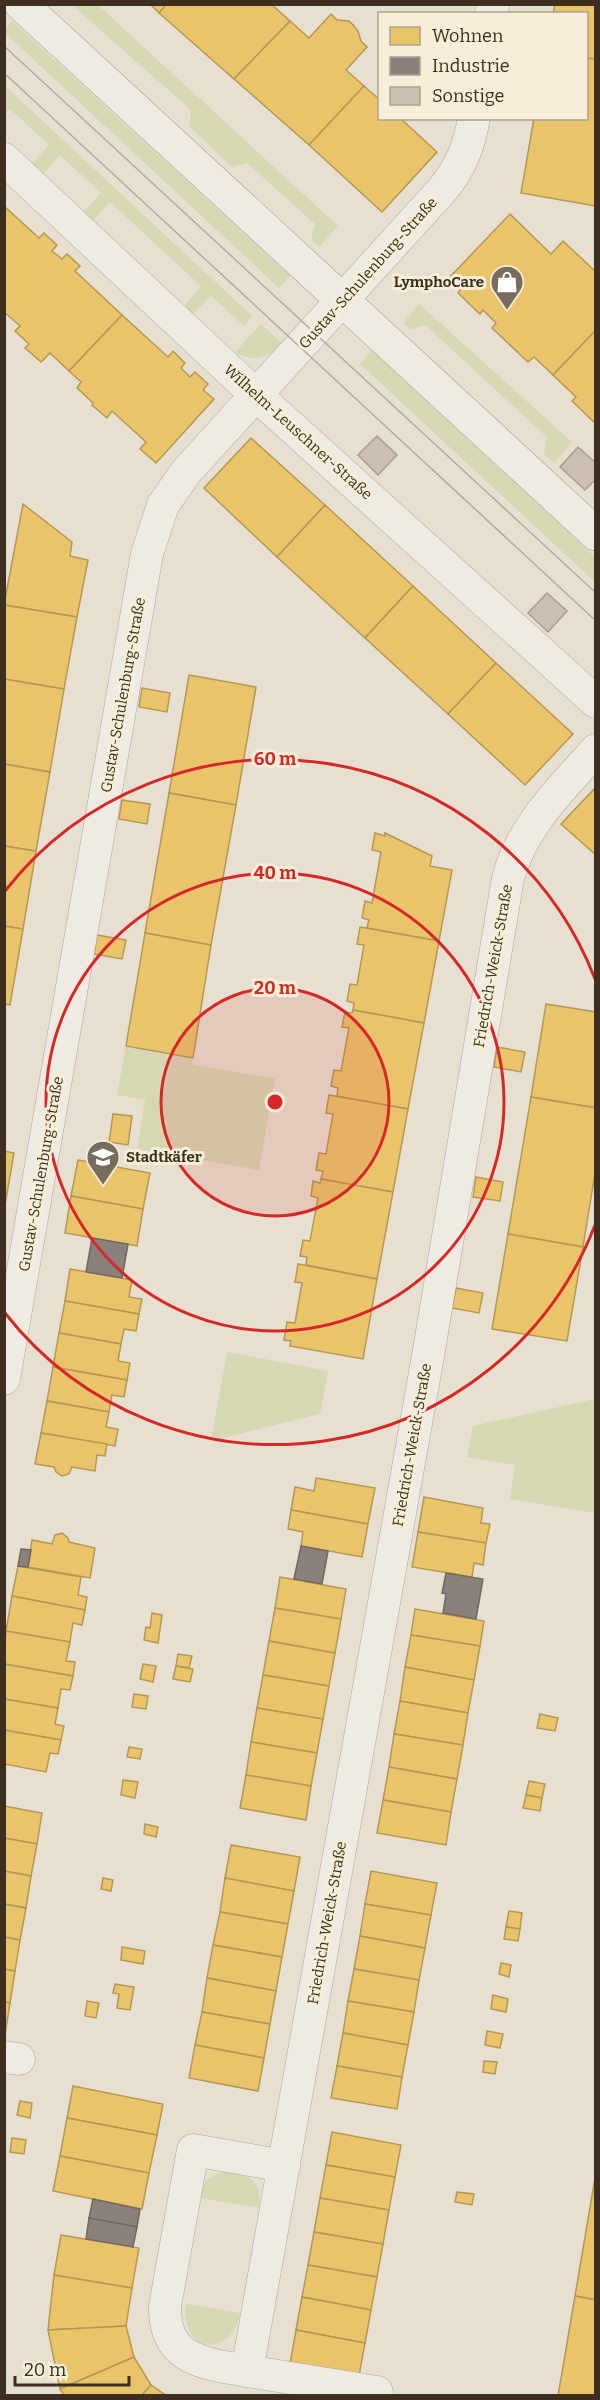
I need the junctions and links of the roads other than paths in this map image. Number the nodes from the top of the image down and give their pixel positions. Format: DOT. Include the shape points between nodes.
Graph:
graph roads {
  1 [pos="21,4"];
  2 [pos="474,120"];
  3 [pos="4,159"];
  4 [pos="343,299"];
  5 [pos="256,395"];
  6 [pos="596,534"];
  7 [pos="596,702"];
  8 [pos="596,750"];
  9 [pos="4,1379"];
  10 [pos="284,2166"];
  11 [pos="247,2371"];
  12 [pos="377,2392"];
  1 -- 4 [label="street"];
  2 -- 4 [label="street, Gustav-Schulenburg-Straße" via="457,172"];
  3 -- 5 [label="street, Wilhelm-Leuschner-Straße"];
  4 -- 5 [label="street, Gustav-Schulenburg-Straße"];
  4 -- 6 [label="street"];
  5 -- 7 [label="street, Wilhelm-Leuschner-Straße"];
  5 -- 9 [label="street, Gustav-Schulenburg-Straße" via="186,472 163,505 147,554"];
  8 -- 10 [label="street, Friedrich-Weick-Straße" via="533,821 511,867 504,897 428,1356"];
  10 -- 11 [label="street, Friedrich-Weick-Straße"];
  10 -- 11 [label="street" via="193,2150 165,2323 181,2352 197,2361"];
  11 -- 12 [label="street"];
}
